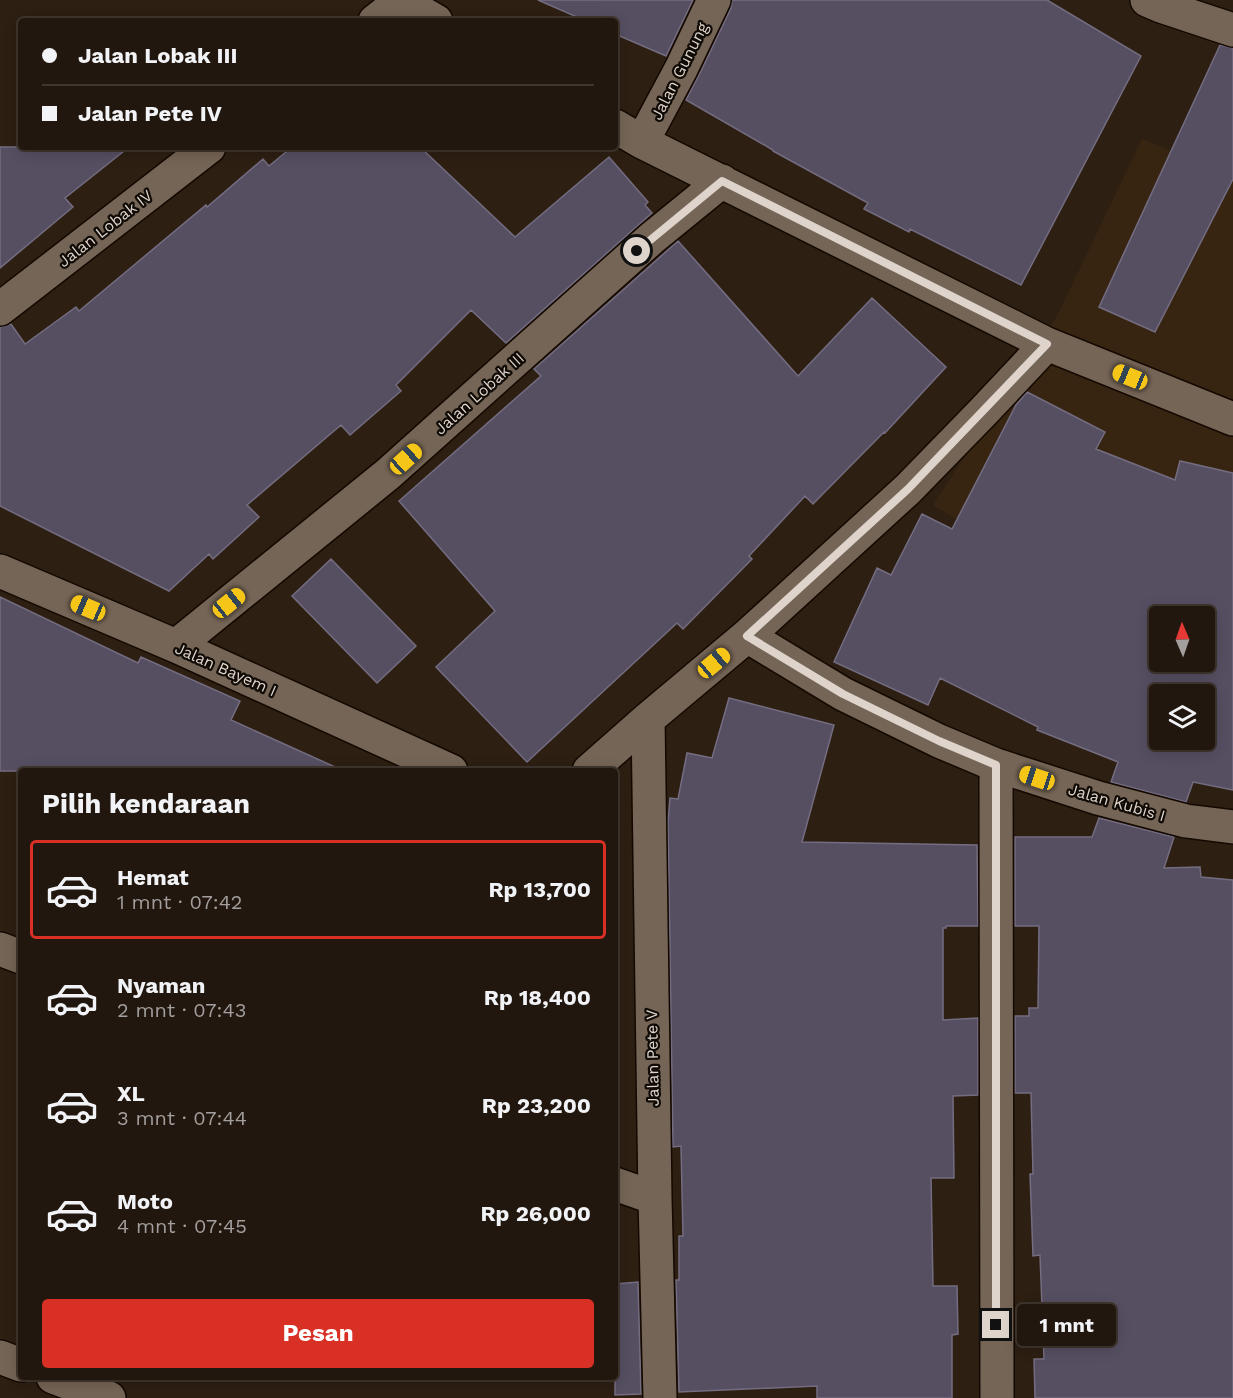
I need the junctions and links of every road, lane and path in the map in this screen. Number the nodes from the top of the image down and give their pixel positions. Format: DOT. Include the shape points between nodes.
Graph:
graph roads {
  1 [pos="401,0"];
  2 [pos="714,0"];
  3 [pos="1147,0"];
  4 [pos="379,18"];
  5 [pos="431,18"];
  6 [pos="1233,30"];
  7 [pos="629,134"];
  8 [pos="205,150"];
  9 [pos="722,181"];
  10 [pos="0,309"];
  11 [pos="1047,344"];
  12 [pos="1233,420"];
  13 [pos="0,571"];
  14 [pos="747,636"];
  15 [pos="176,646"];
  16 [pos="648,719"];
  17 [pos="996,765"];
  18 [pos="444,768"];
  19 [pos="592,768"];
  20 [pos="1233,827"];
  21 [pos="0,949"];
  22 [pos="18,956"];
  23 [pos="618,1185"];
  24 [pos="654,1198"];
  25 [pos="0,1357"];
  26 [pos="18,1364"];
  27 [pos="61,1380"];
  28 [pos="109,1398"];
  29 [pos="660,1398"];
  30 [pos="997,1398"];
  1 -- 4 [label="street"];
  1 -- 5 [label="street"];
  2 -- 7 [label="street, Jalan Gunung" via="681,69"];
  3 -- 6 [label="street"];
  7 -- 9 [label="street"];
  8 -- 10 [label="street, Jalan Lobak IV"];
  9 -- 11 [label="street"];
  9 -- 15 [label="street, Jalan Lobak III" via="652,238 388,474"];
  11 -- 12 [label="street"];
  11 -- 14 [label="street" via="908,489"];
  13 -- 15 [label="street, Jalan Bayem I"];
  14 -- 16 [label="street"];
  14 -- 17 [label="street, Jalan Kubis I" via="843,694"];
  15 -- 18 [label="street, Jalan Bayem I"];
  16 -- 19 [label="street"];
  16 -- 24 [label="street, Jalan Pete V"];
  17 -- 20 [label="street, Jalan Kubis I" via="1098,798 1186,821"];
  17 -- 30 [label="street"];
  21 -- 22 [label="street"];
  23 -- 24 [label="street"];
  24 -- 29 [label="street, Jalan Pete V"];
  25 -- 26 [label="street"];
  27 -- 28 [label="street"];
}
